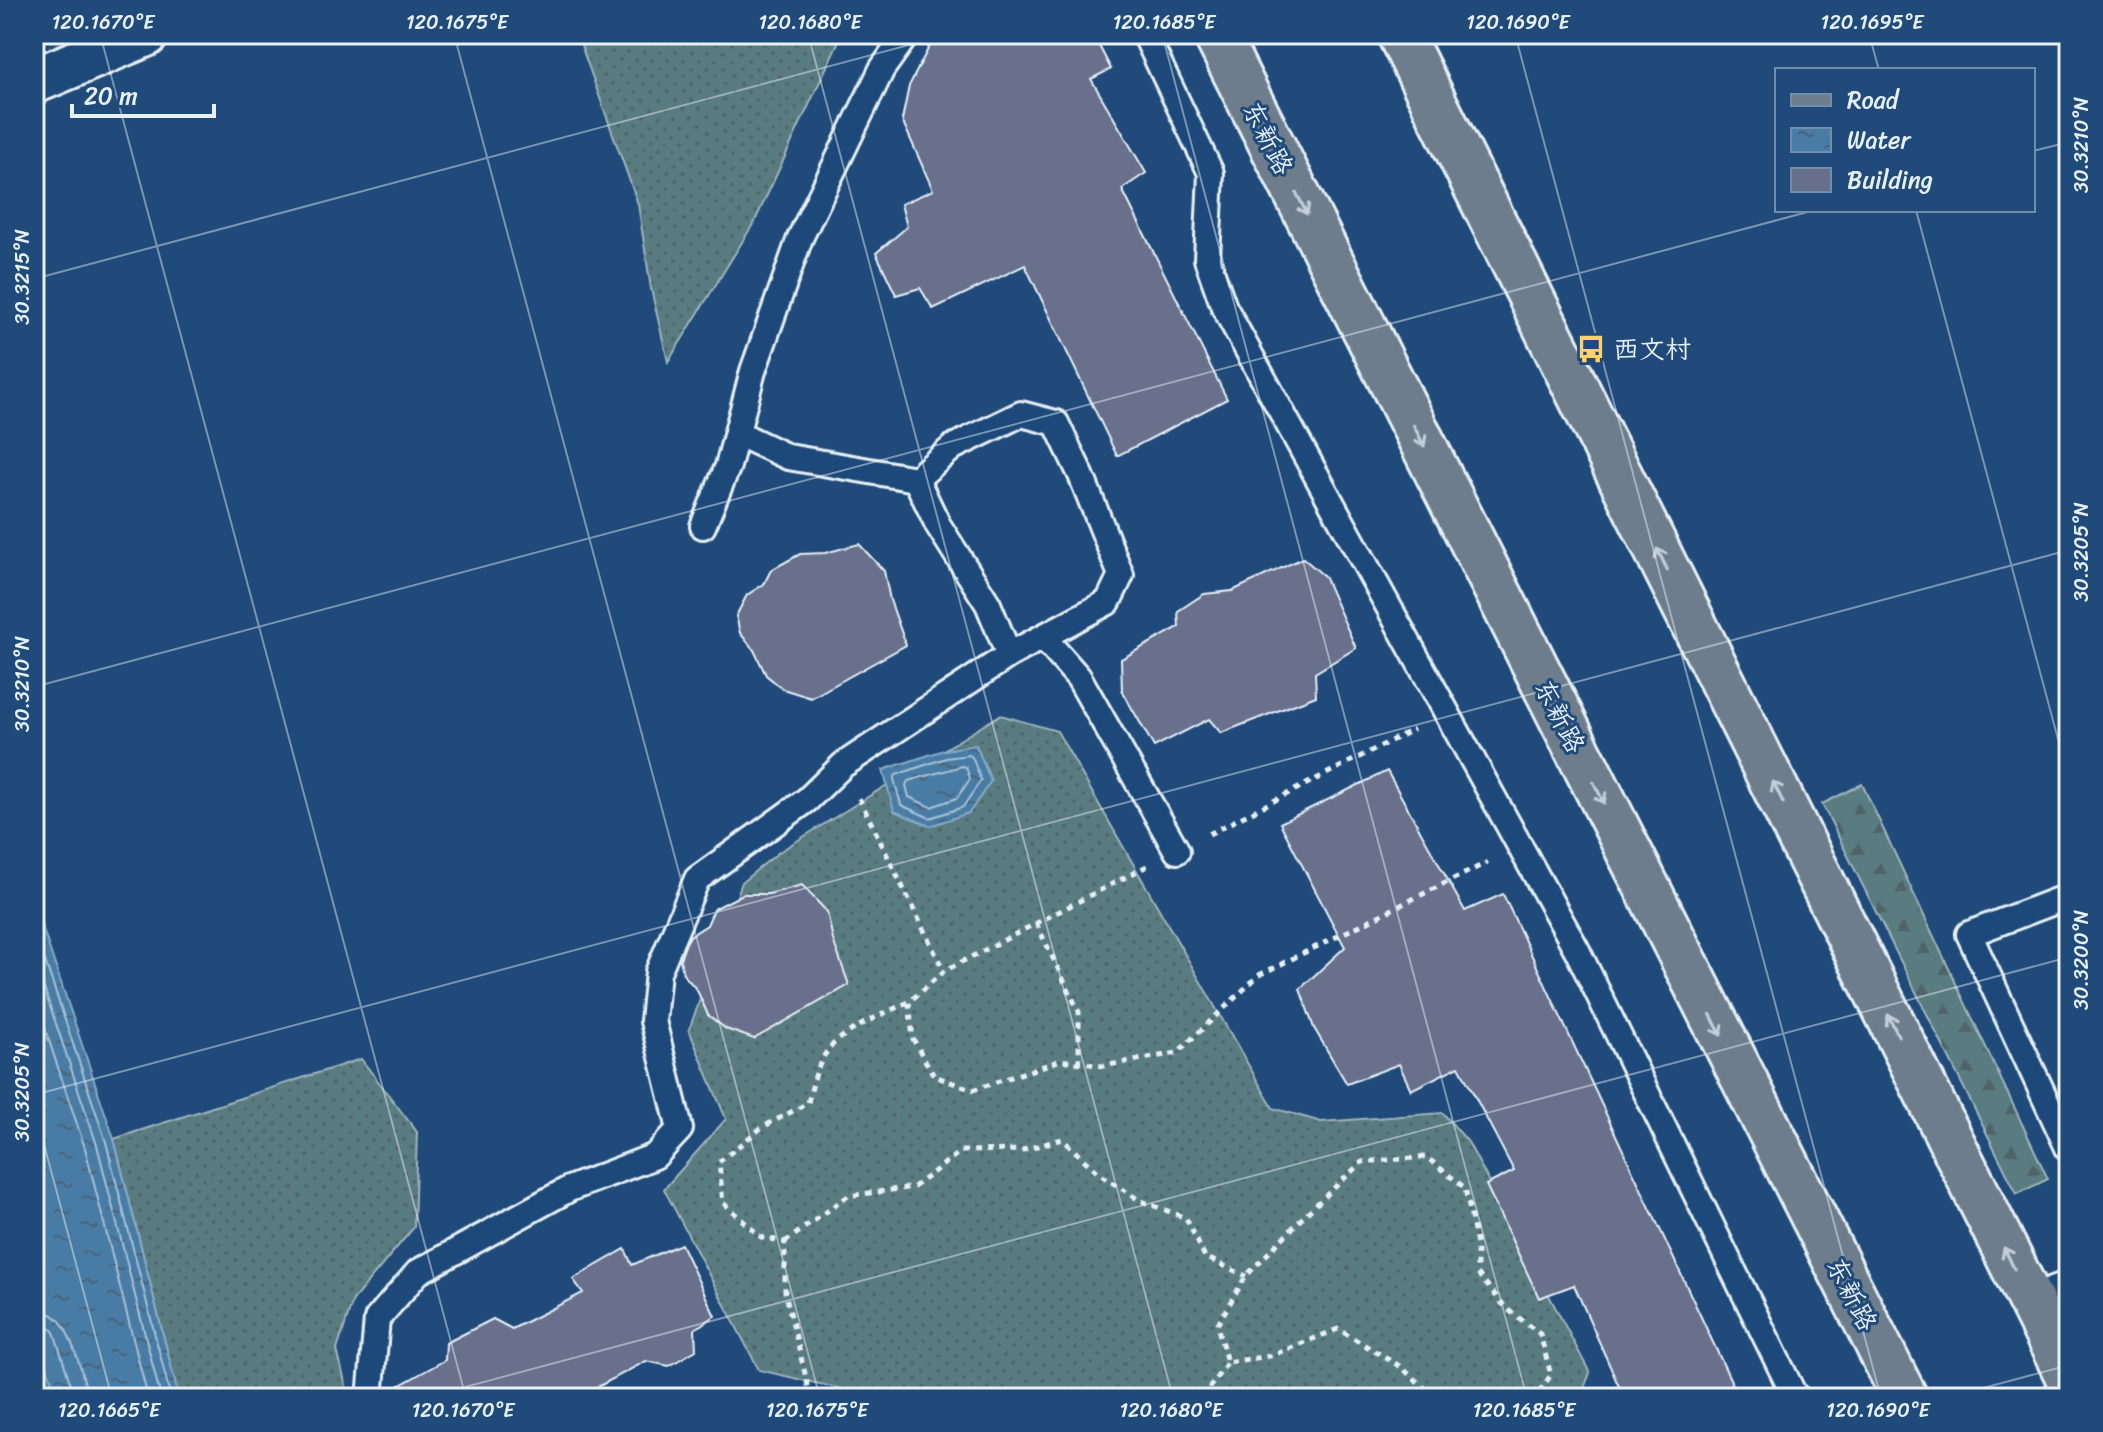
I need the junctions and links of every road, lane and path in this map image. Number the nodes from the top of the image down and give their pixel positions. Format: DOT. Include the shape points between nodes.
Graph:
graph roads {
  1 [pos="146,34"];
  2 [pos="907,34"];
  3 [pos="1145,34"];
  4 [pos="1216,34"];
  5 [pos="1400,34"];
  6 [pos="34,81"];
  7 [pos="737,433"];
  8 [pos="916,479"];
  9 [pos="703,526"];
  10 [pos="1043,637"];
  11 [pos="1009,655"];
  12 [pos="1447,712"];
  13 [pos="843,765"];
  14 [pos="1520,846"];
  15 [pos="1177,851"];
  16 [pos="2069,896"];
  17 [pos="1036,923"];
  18 [pos="944,971"];
  19 [pos="909,1002"];
  20 [pos="1079,1062"];
  21 [pos="2069,1150"];
  22 [pos="785,1242"];
  23 [pos="1246,1276"];
  24 [pos="2049,1290"];
  25 [pos="1227,1362"];
  26 [pos="2069,1378"];
  27 [pos="370,1398"];
  28 [pos="811,1398"];
  29 [pos="1202,1398"];
  30 [pos="1436,1398"];
  31 [pos="1535,1398"];
  32 [pos="1798,1398"];
  33 [pos="1905,1398"];
  1 -- 6 [label="main road"];
  2 -- 7 [label="lane" via="882,69 800,238"];
  3 -- 12 [label="lane" via="1211,173 1207,259 1224,307"];
  4 -- 33 [label="main road, 东新路, one-way"];
  24 -- 5 [label="main road, one-way"];
  7 -- 8 [label="lane" via="788,457"];
  7 -- 9 [label="lane"];
  8 -- 10 [label="lane" via="953,447 1021,414 1056,423 1121,575 1108,602"];
  8 -- 11 [label="lane" via="988,604"];
  10 -- 11 [label="lane"];
  10 -- 15 [label="lane" via="1079,678"];
  11 -- 13 [label="lane"];
  12 -- 14 [label="lane"];
  12 -- 15 [label="path"];
  13 -- 18 [label="path"];
  13 -- 27 [label="lane" via="807,800 697,879 681,913 658,972 653,1021 680,1129 655,1156 569,1189 418,1272 377,1319"];
  14 -- 20 [label="path" via="1259,975 1177,1053 1103,1066"];
  14 -- 32 [label="lane" via="1577,950"];
  15 -- 17 [label="path"];
  16 -- 21 [label="lane" via="1969,934"];
  17 -- 18 [label="path"];
  17 -- 20 [label="path" via="1079,1012"];
  18 -- 19 [label="path"];
  19 -- 20 [label="path" via="913,1039 934,1076 973,1090 1061,1060"];
  19 -- 22 [label="path" via="874,1017 828,1048 808,1103 761,1128 719,1162 723,1203 761,1237"];
  22 -- 23 [label="path" via="848,1196 914,1187 961,1151 1023,1150 1062,1139 1098,1173 1139,1200 1186,1218 1205,1257"];
  22 -- 28 [label="path" via="785,1292"];
  23 -- 25 [label="path" via="1217,1325"];
  23 -- 31 [label="path" via="1362,1162 1426,1157 1465,1188 1477,1273 1506,1308 1540,1334 1551,1375"];
  24 -- 26 [label="main road"];
  25 -- 29 [label="path"];
  25 -- 30 [label="path" via="1270,1356 1338,1329 1401,1367"];
}
